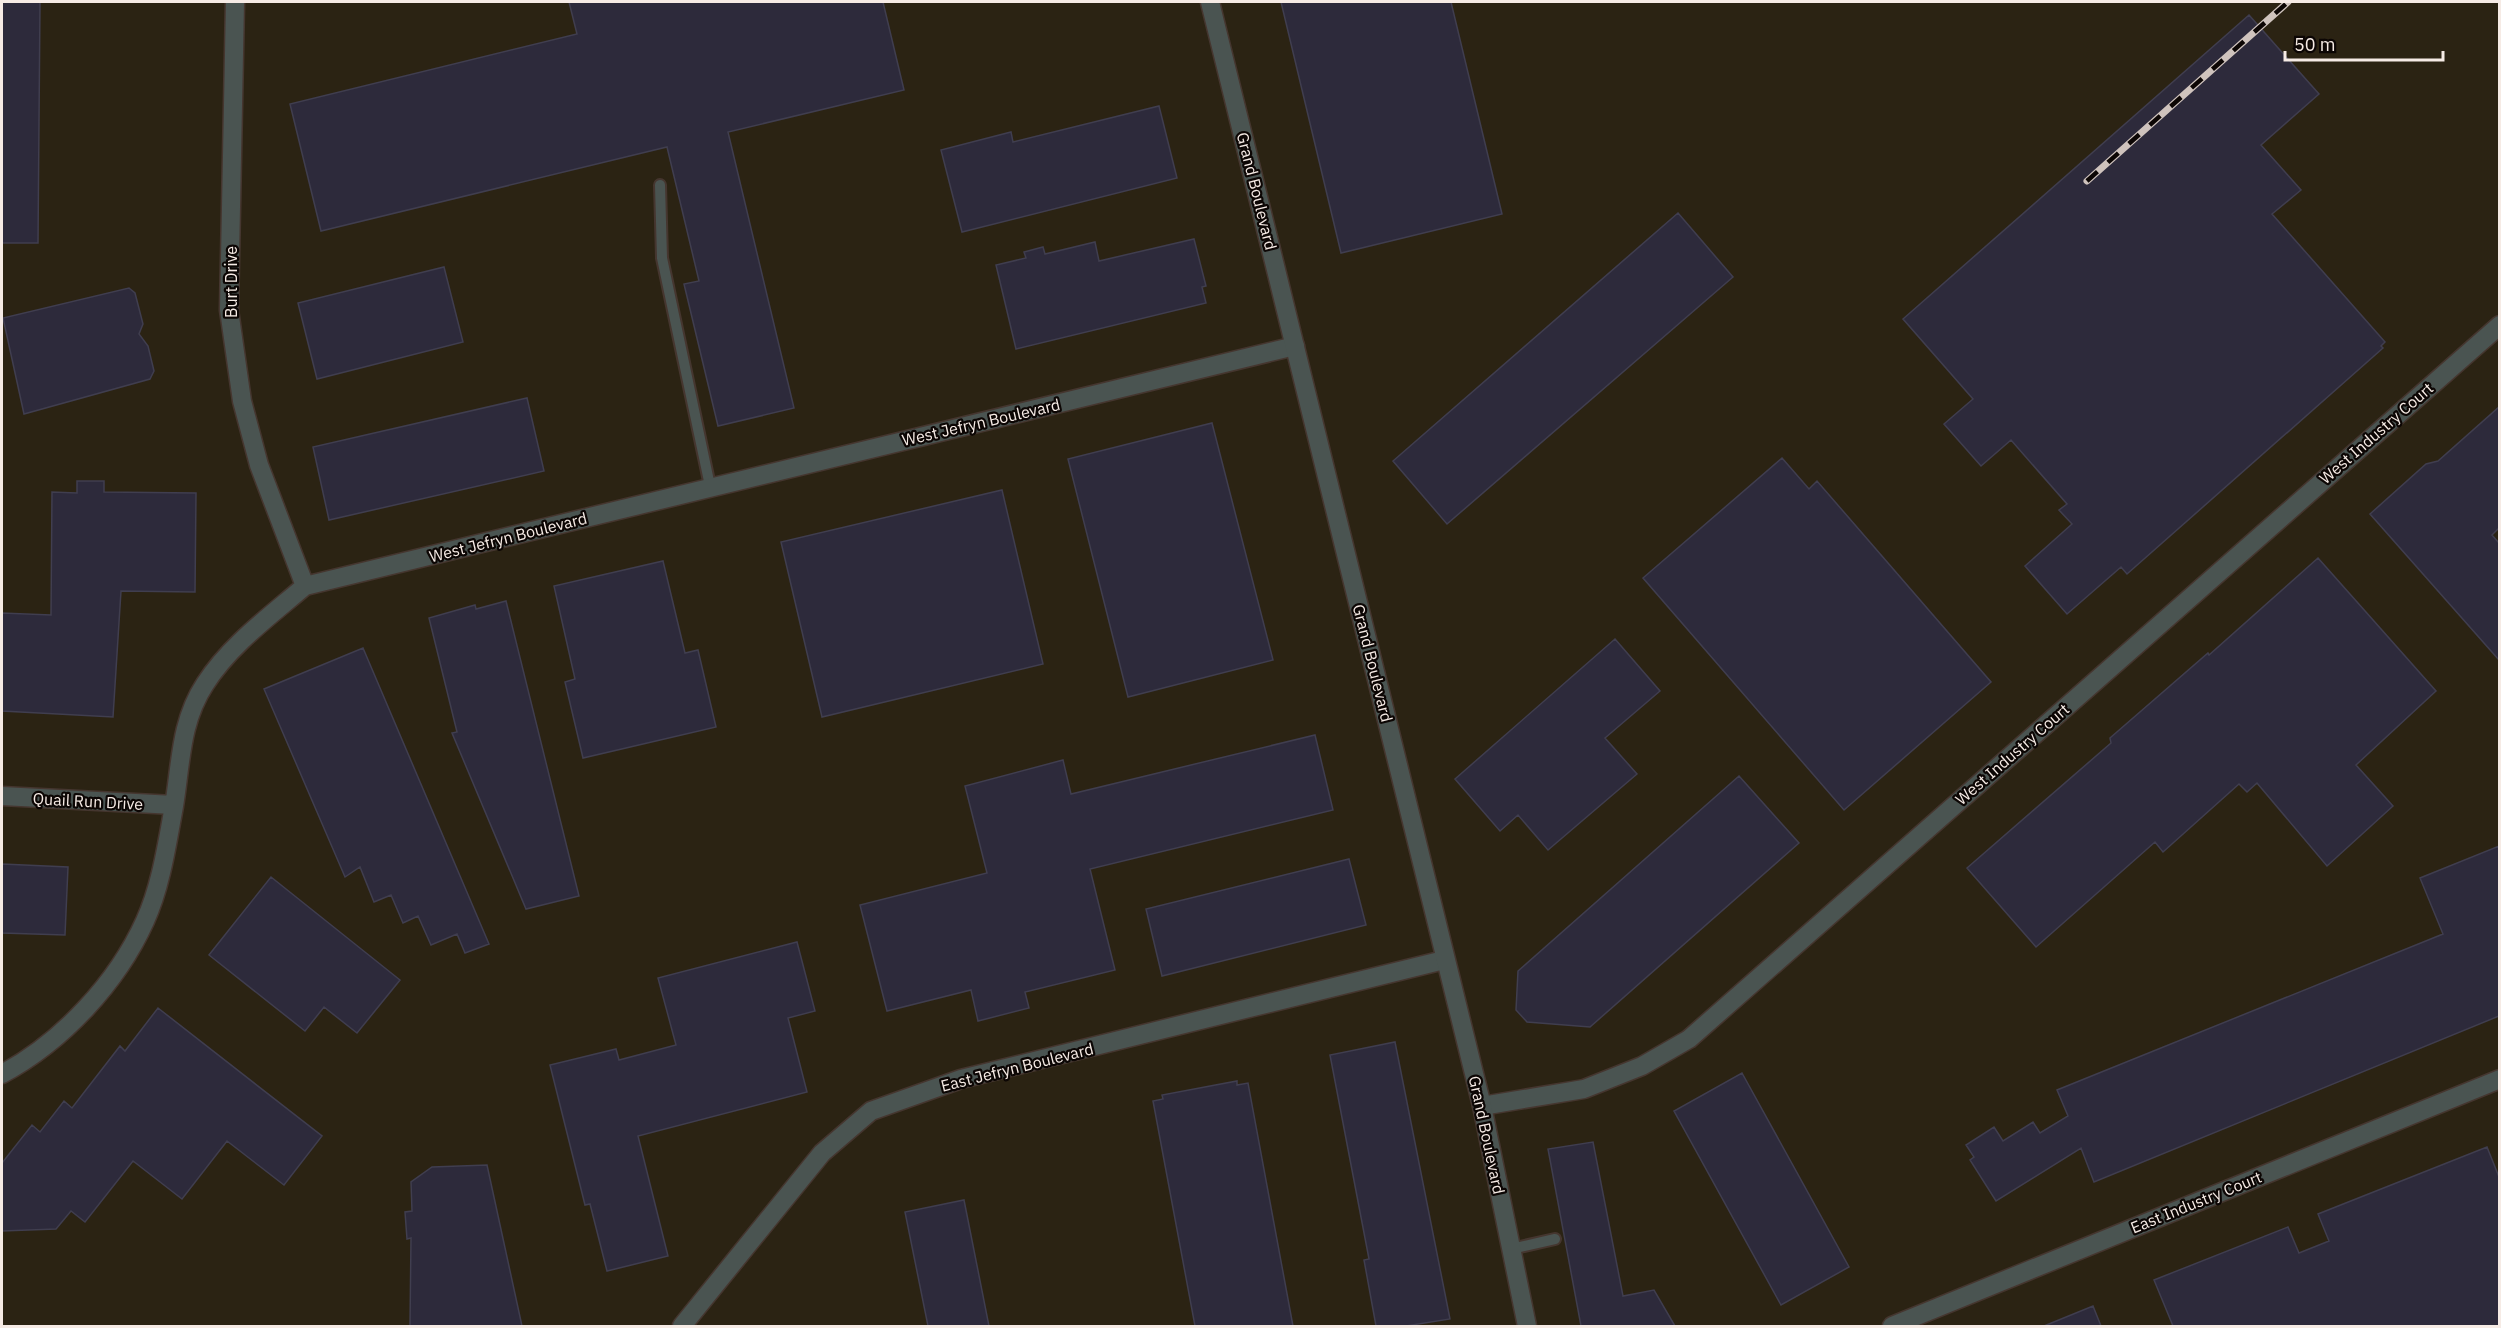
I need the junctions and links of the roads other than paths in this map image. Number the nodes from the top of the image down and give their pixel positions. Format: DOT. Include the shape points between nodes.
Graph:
graph roads {
  1 [pos="235,2"];
  2 [pos="1210,2"];
  3 [pos="660,185"];
  4 [pos="2499,325"];
  5 [pos="1295,346"];
  6 [pos="710,486"];
  7 [pos="305,586"];
  8 [pos="2,796"];
  9 [pos="174,805"];
  10 [pos="1444,960"];
  11 [pos="2,1074"];
  12 [pos="2499,1078"];
  13 [pos="1482,1106"];
  14 [pos="1555,1239"];
  15 [pos="1511,1249"];
  16 [pos="682,1326"];
  17 [pos="1527,1326"];
  18 [pos="1892,1326"];
  1 -- 7 [label="street, Burt Drive" via="229,310 242,401 259,465"];
  2 -- 5 [label="street, Grand Boulevard"];
  3 -- 6 [label="lane" via="662,258"];
  4 -- 13 [label="street, West Industry Court" via="1689,1039 1642,1066 1584,1089"];
  5 -- 6 [label="street, West Jefryn Boulevard"];
  5 -- 10 [label="street, Grand Boulevard"];
  6 -- 7 [label="street, West Jefryn Boulevard"];
  7 -- 9 [label="street, West Jefryn Boulevard" via="246,636 205,684 184,727"];
  8 -- 9 [label="street, Quail Run Drive"];
  9 -- 11 [label="street, West Jefryn Boulevard" via="162,870 146,920 124,960 53,1041"];
  10 -- 13 [label="street, Grand Boulevard"];
  10 -- 16 [label="street, East Jefryn Boulevard" via="961,1079 871,1111 822,1153"];
  12 -- 18 [label="street, East Industry Court"];
  13 -- 15 [label="street, Grand Boulevard"];
  14 -- 15 [label="lane"];
  15 -- 17 [label="street, Grand Boulevard"];
}
